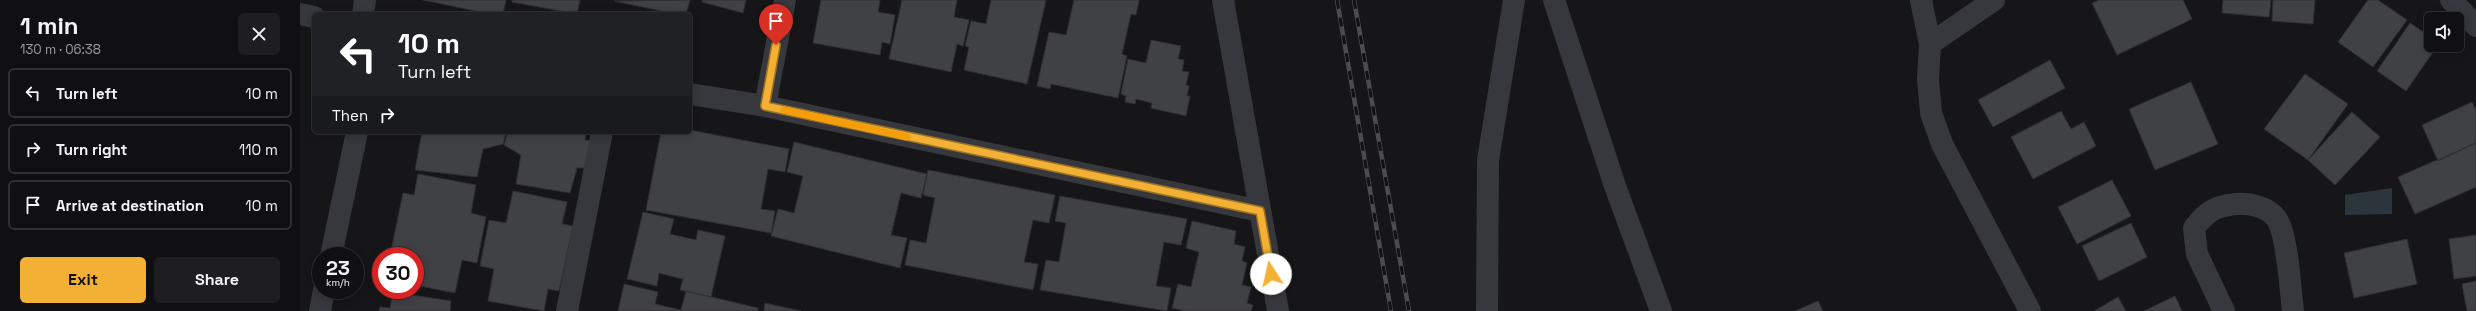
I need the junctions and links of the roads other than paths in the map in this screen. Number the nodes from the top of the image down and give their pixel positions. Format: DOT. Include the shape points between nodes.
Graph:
graph roads {
  1 [pos="365,0"];
  2 [pos="785,0"];
  3 [pos="1223,0"];
  4 [pos="1514,0"];
  5 [pos="1554,0"];
  6 [pos="1921,0"];
  7 [pos="1994,0"];
  8 [pos="2451,0"];
  9 [pos="363,12"];
  10 [pos="300,14"];
  11 [pos="312,17"];
  12 [pos="2476,26"];
  13 [pos="1930,44"];
  14 [pos="692,94"];
  15 [pos="765,106"];
  16 [pos="357,134"];
  17 [pos="602,134"];
  18 [pos="1260,211"];
  19 [pos="333,247"];
  20 [pos="322,299"];
  21 [pos="320,311"];
  22 [pos="567,311"];
  23 [pos="1278,311"];
  24 [pos="1487,311"];
  25 [pos="1661,311"];
  26 [pos="2030,311"];
  27 [pos="2224,311"];
  28 [pos="2294,311"];
  1 -- 9 [label="street"];
  2 -- 15 [label="street"];
  3 -- 18 [label="street"];
  4 -- 24 [label="street" via="1488,160"];
  5 -- 25 [label="street" via="1615,186"];
  6 -- 13 [label="street"];
  7 -- 13 [label="street"];
  8 -- 12 [label="street"];
  10 -- 11 [label="street"];
  13 -- 26 [label="street" via="1928,79 1931,112 1942,144"];
  14 -- 15 [label="street"];
  15 -- 18 [label="street"];
  16 -- 19 [label="street"];
  17 -- 22 [label="street"];
  18 -- 23 [label="street"];
  20 -- 21 [label="street"];
  27 -- 28 [label="street" via="2197,254 2194,228 2206,212 2226,205 2245,204 2265,210 2276,217 2282,230"];
}
